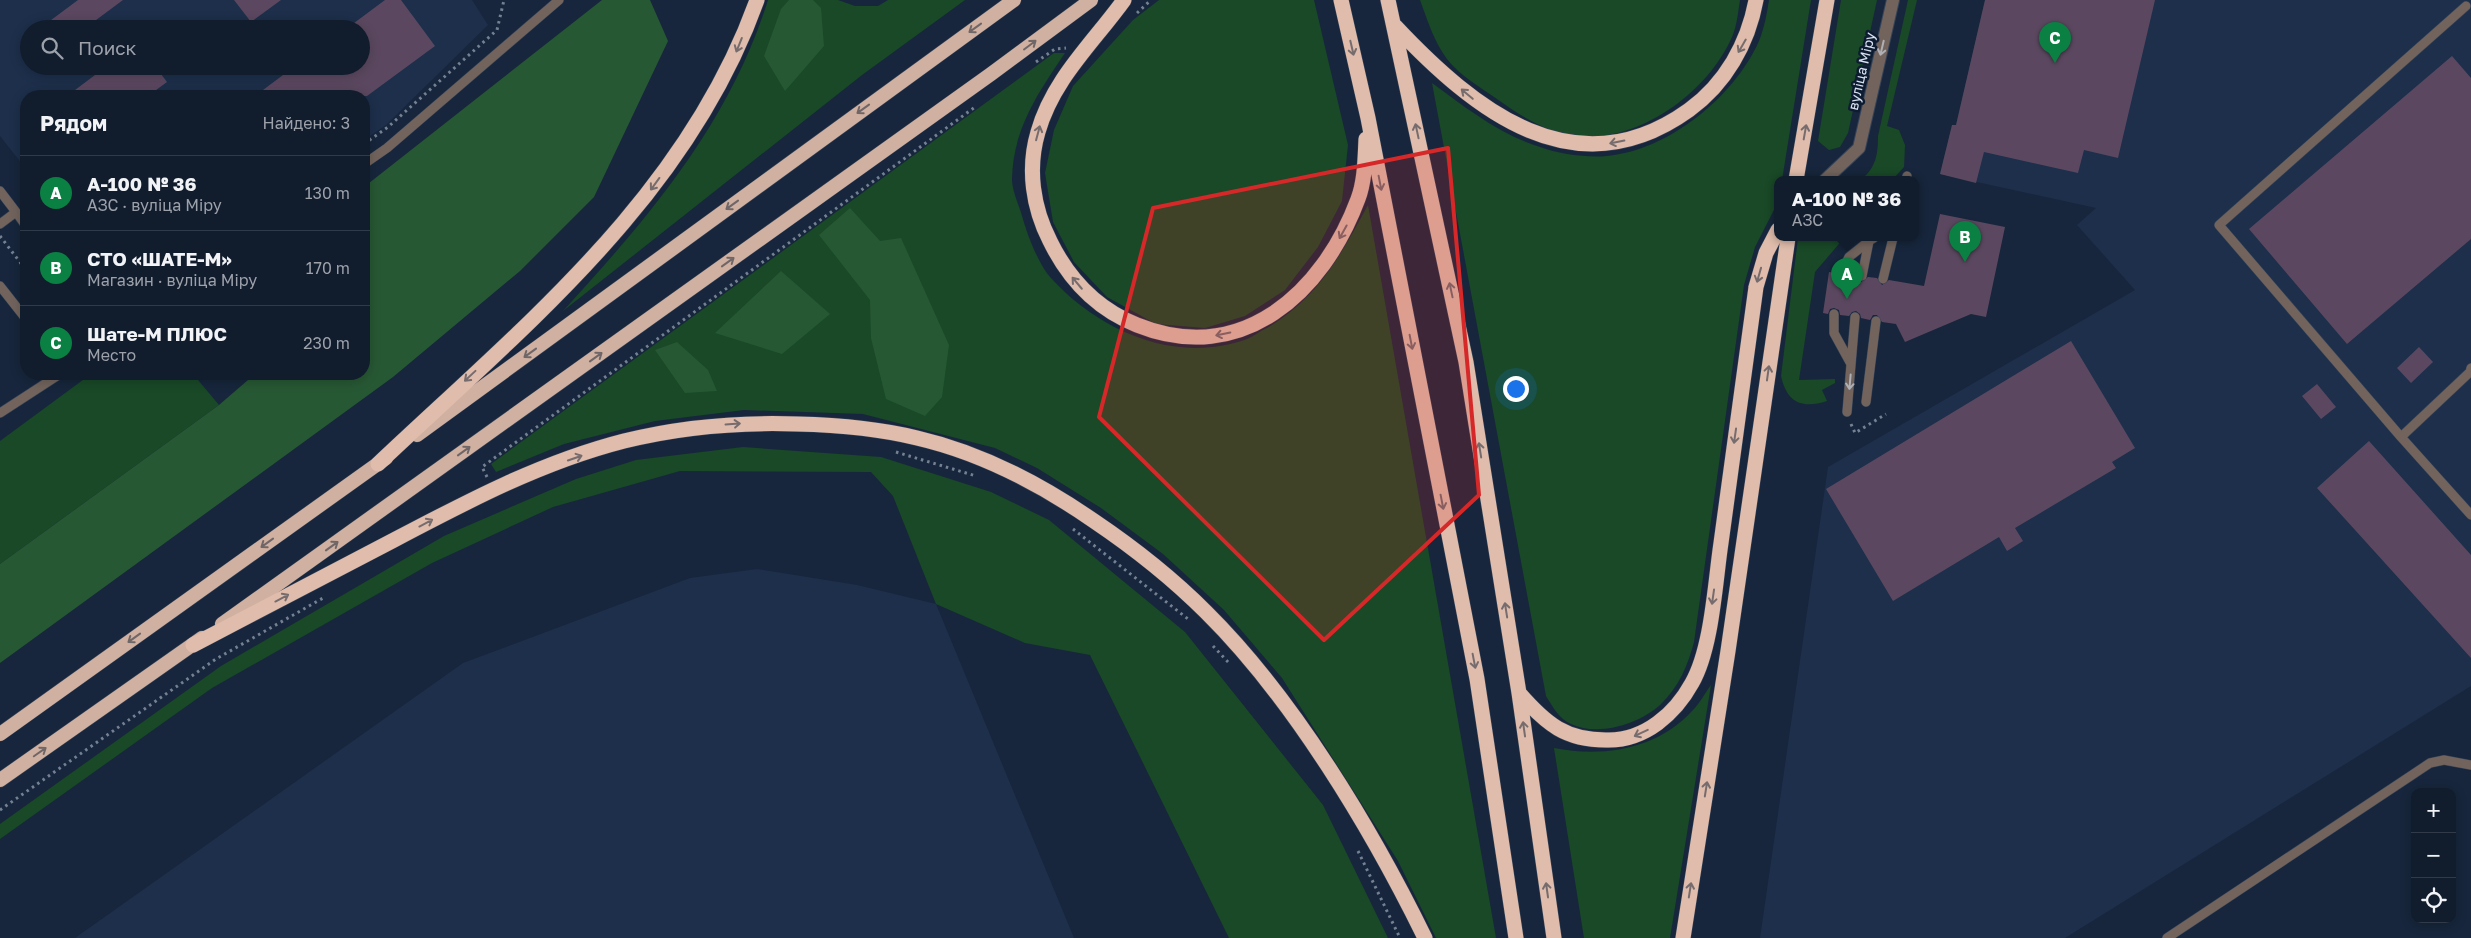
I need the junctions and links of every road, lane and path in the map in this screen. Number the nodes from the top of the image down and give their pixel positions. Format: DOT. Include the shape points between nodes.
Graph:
graph roads {
  1 [pos="504,0"];
  2 [pos="559,0"];
  3 [pos="757,0"];
  4 [pos="1014,0"];
  5 [pos="1091,0"];
  6 [pos="1124,0"];
  7 [pos="1151,0"];
  8 [pos="1341,0"];
  9 [pos="1388,0"];
  10 [pos="1756,0"];
  11 [pos="1827,0"];
  12 [pos="1893,0"];
  13 [pos="2469,6"];
  14 [pos="1136,14"];
  15 [pos="1395,26"];
  16 [pos="1080,54"];
  17 [pos="1031,66"];
  18 [pos="983,102"];
  19 [pos="1368,118"];
  20 [pos="370,140"];
  21 [pos="370,160"];
  22 [pos="1797,176"];
  23 [pos="1829,176"];
  24 [pos="0,191"];
  25 [pos="16,212"];
  26 [pos="20,218"];
  27 [pos="0,224"];
  28 [pos="0,236"];
  29 [pos="1774,238"];
  30 [pos="1788,241"];
  31 [pos="1870,241"];
  32 [pos="1871,241"];
  33 [pos="1892,241"];
  34 [pos="20,262"];
  35 [pos="1841,274"];
  36 [pos="1862,276"];
  37 [pos="1883,279"];
  38 [pos="0,286"];
  39 [pos="20,311"];
  40 [pos="1834,314"];
  41 [pos="1855,317"];
  42 [pos="1876,321"];
  43 [pos="1851,364"];
  44 [pos="2471,371"];
  45 [pos="51,380"];
  46 [pos="1866,402"];
  47 [pos="1848,412"];
  48 [pos="0,413"];
  49 [pos="2401,437"];
  50 [pos="892,450"];
  51 [pos="378,464"];
  52 [pos="983,478"];
  53 [pos="493,488"];
  54 [pos="2471,515"];
  55 [pos="1068,525"];
  56 [pos="328,595"];
  57 [pos="1190,621"];
  58 [pos="1209,642"];
  59 [pos="192,645"];
  60 [pos="1235,670"];
  61 [pos="1519,693"];
  62 [pos="0,734"];
  63 [pos="2471,765"];
  64 [pos="0,780"];
  65 [pos="0,810"];
  66 [pos="1355,844"];
  67 [pos="1400,938"];
  68 [pos="1425,938"];
  69 [pos="1516,938"];
  70 [pos="1554,938"];
  71 [pos="1683,938"];
  72 [pos="2167,938"];
  1 -- 20 [label="path" via="497,30"];
  2 -- 21 [label="lane"];
  3 -- 51 [label="highway, one-way" via="714,98 653,188 587,266"];
  4 -- 51 [label="highway, one-way"];
  59 -- 5 [label="highway, one-way"];
  6 -- 16 [label="highway"];
  7 -- 14 [label="path"];
  8 -- 19 [label="highway, one-way"];
  9 -- 15 [label="highway"];
  10 -- 15 [label="highway, one-way" via="1747,38 1705,98 1678,118 1641,136 1612,143 1580,144 1553,140 1527,130 1475,101 1428,61"];
  22 -- 11 [label="highway, one-way"];
  12 -- 23 [label="street, вуліца Міру, one-way" via="1859,148"];
  13 -- 49 [label="lane" via="2219,225"];
  61 -- 15 [label="highway, one-way" via="1466,362"];
  16 -- 17 [label="path" via="1074,48 1055,48"];
  19 -- 16 [label="highway, one-way" via="1359,197 1332,252 1312,280 1264,320 1237,331 1181,337 1155,332 1102,307 1078,286 1058,258 1037,210 1032,178 1037,132 1057,86"];
  18 -- 53 [label="path" via="482,467"];
  19 -- 69 [label="highway, one-way" via="1477,679"];
  24 -- 25 [label="lane"];
  25 -- 26 [label="lane"];
  25 -- 27 [label="lane"];
  28 -- 34 [label="path"];
  29 -- 61 [label="highway, one-way" via="1756,287 1713,602 1703,655 1693,682 1680,703 1655,726 1634,736 1614,740 1592,741 1558,729 1539,716"];
  71 -- 30 [label="highway, one-way"];
  31 -- 35 [label="lane" via="1849,258"];
  32 -- 36 [label="lane"];
  33 -- 37 [label="lane"];
  38 -- 39 [label="lane"];
  40 -- 43 [label="lane" via="1834,333"];
  41 -- 43 [label="lane"];
  42 -- 46 [label="lane"];
  43 -- 47 [label="lane, one-way"];
  44 -- 49 [label="lane"];
  45 -- 48 [label="lane"];
  49 -- 54 [label="lane"];
  50 -- 52 [label="path"];
  51 -- 62 [label="highway, one-way"];
  59 -- 53 [label="highway, one-way"];
  53 -- 68 [label="highway, one-way" via="622,442 731,424 827,424 877,429 948,447 1013,471 1049,490 1136,551 1207,612 1266,681 1332,773"];
  55 -- 57 [label="path"];
  56 -- 65 [label="path" via="216,659"];
  58 -- 60 [label="path"];
  64 -- 59 [label="highway, one-way"];
  70 -- 61 [label="highway, one-way"];
  63 -- 72 [label="lane" via="2444,760 2430,763"];
  66 -- 67 [label="path"];
}
